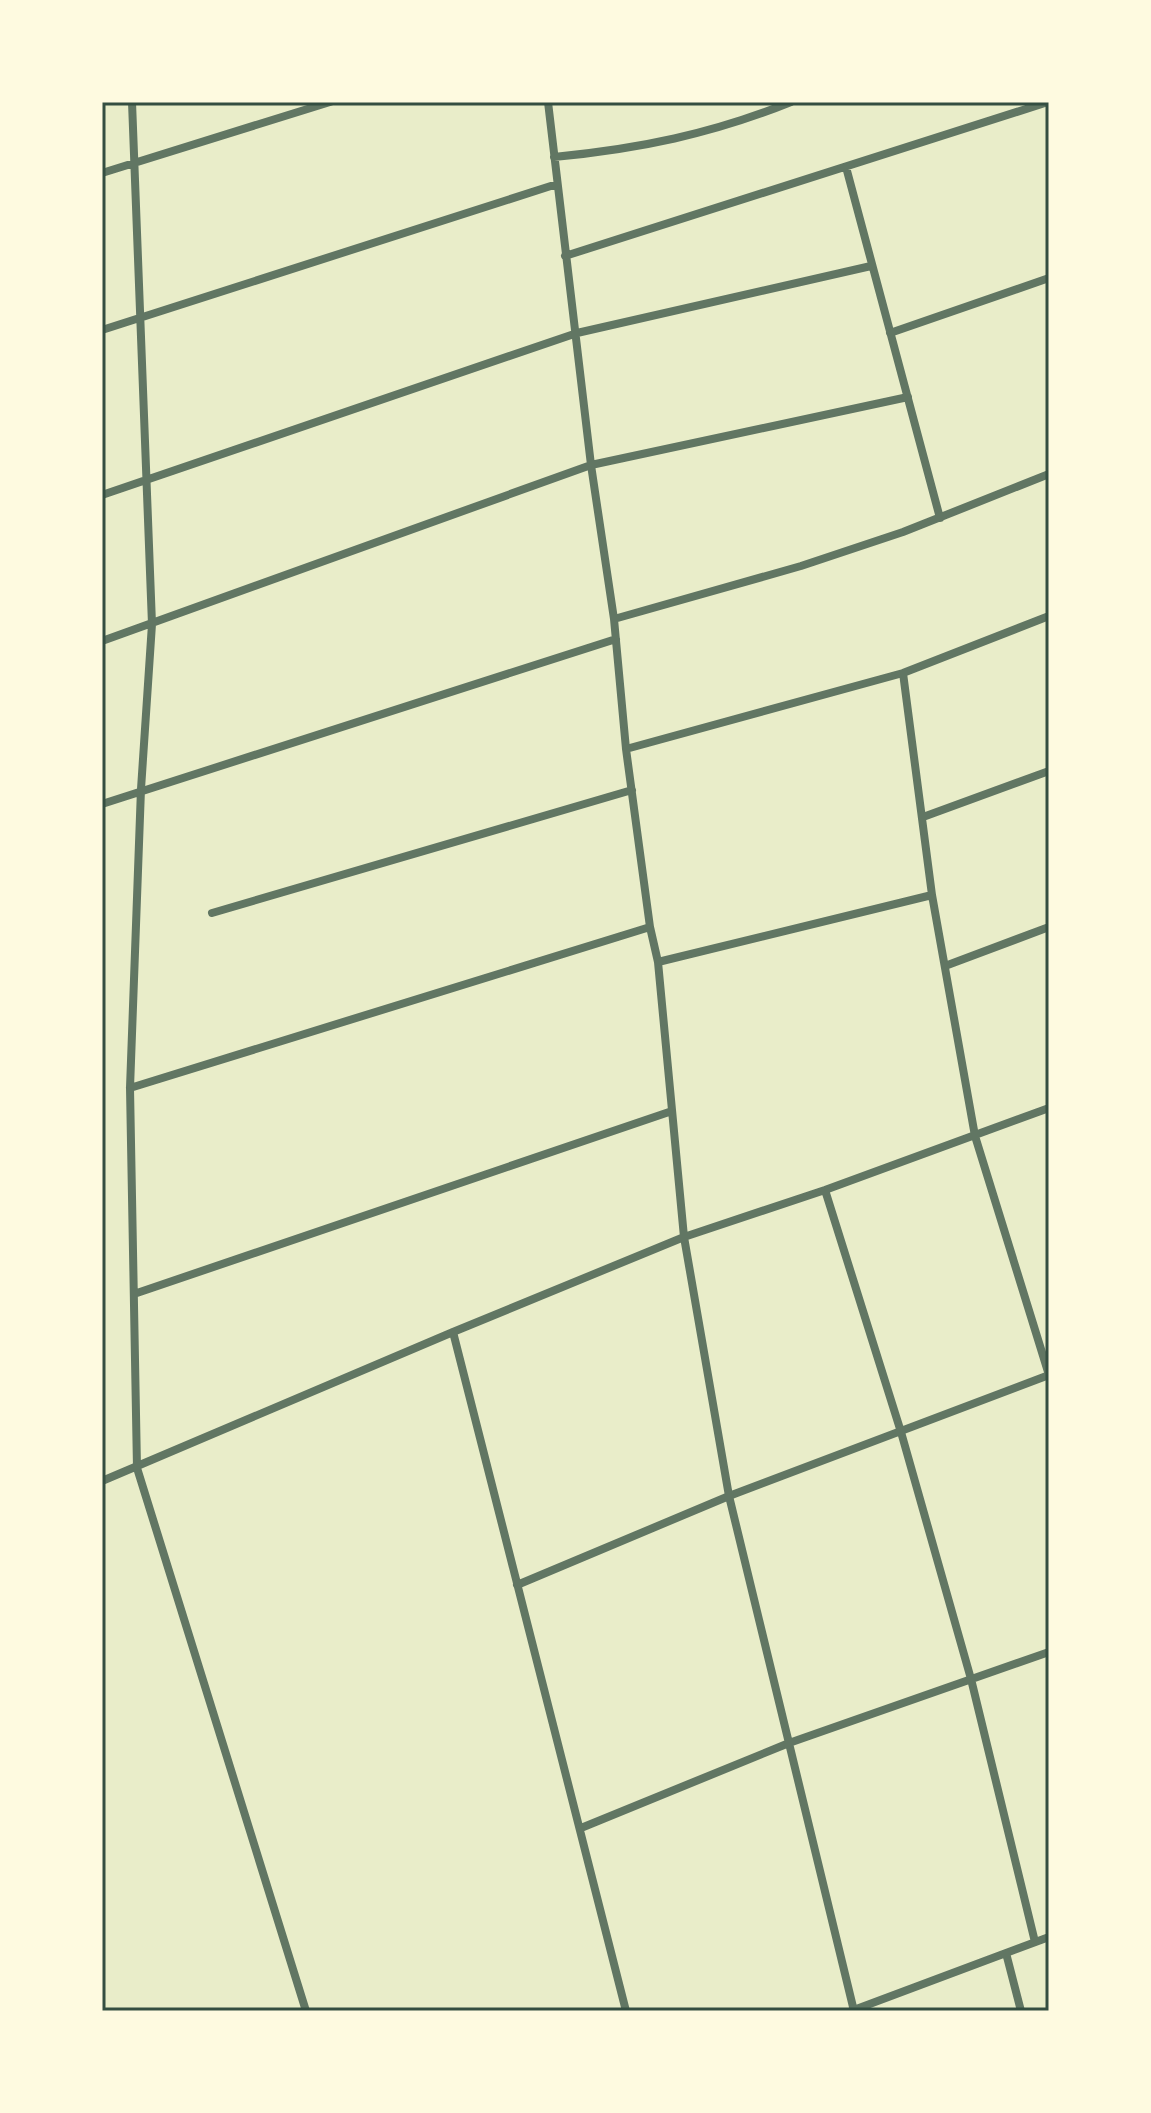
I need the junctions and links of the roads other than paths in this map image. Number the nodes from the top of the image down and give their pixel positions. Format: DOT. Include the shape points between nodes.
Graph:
graph roads {
  1 [pos="132,102"];
  2 [pos="330,102"];
  3 [pos="548,102"];
  4 [pos="791,102"];
  5 [pos="1048,102"];
  6 [pos="554,157"];
  7 [pos="133,162"];
  8 [pos="846,167"];
  9 [pos="102,173"];
  10 [pos="557,184"];
  11 [pos="565,256"];
  12 [pos="871,266"];
  13 [pos="1049,278"];
  14 [pos="139,319"];
  15 [pos="102,330"];
  16 [pos="577,333"];
  17 [pos="890,333"];
  18 [pos="908,397"];
  19 [pos="591,465"];
  20 [pos="1049,474"];
  21 [pos="147,481"];
  22 [pos="102,495"];
  23 [pos="940,518"];
  24 [pos="1049,616"];
  25 [pos="614,619"];
  26 [pos="152,624"];
  27 [pos="616,639"];
  28 [pos="102,641"];
  29 [pos="903,673"];
  30 [pos="626,749"];
  31 [pos="1049,771"];
  32 [pos="141,789"];
  33 [pos="632,790"];
  34 [pos="102,804"];
  35 [pos="923,817"];
  36 [pos="932,895"];
  37 [pos="212,913"];
  38 [pos="650,927"];
  39 [pos="1049,927"];
  40 [pos="658,962"];
  41 [pos="945,966"];
  42 [pos="130,1088"];
  43 [pos="1049,1108"];
  44 [pos="672,1111"];
  45 [pos="975,1136"];
  46 [pos="825,1190"];
  47 [pos="684,1237"];
  48 [pos="134,1294"];
  49 [pos="453,1332"];
  50 [pos="1049,1375"];
  51 [pos="901,1432"];
  52 [pos="137,1468"];
  53 [pos="102,1481"];
  54 [pos="729,1496"];
  55 [pos="517,1585"];
  56 [pos="1049,1652"];
  57 [pos="971,1679"];
  58 [pos="789,1743"];
  59 [pos="581,1828"];
  60 [pos="1049,1937"];
  61 [pos="1035,1942"];
  62 [pos="1006,1953"];
  63 [pos="306,2011"];
  64 [pos="626,2011"];
  65 [pos="853,2011"];
  66 [pos="1021,2011"];
  1 -- 7 [label="street"];
  2 -- 7 [label="street"];
  3 -- 6 [label="street"];
  4 -- 6 [label="street" via="656,144"];
  5 -- 8 [label="street"];
  6 -- 10 [label="street"];
  7 -- 9 [label="street"];
  7 -- 14 [label="street"];
  8 -- 11 [label="street"];
  8 -- 12 [label="street"];
  10 -- 11 [label="street"];
  10 -- 14 [label="street"];
  11 -- 16 [label="street"];
  12 -- 16 [label="street"];
  12 -- 17 [label="street"];
  13 -- 17 [label="street"];
  14 -- 15 [label="street"];
  14 -- 21 [label="street"];
  16 -- 19 [label="street"];
  16 -- 21 [label="street"];
  17 -- 18 [label="street"];
  18 -- 19 [label="street"];
  18 -- 23 [label="street"];
  19 -- 25 [label="street"];
  19 -- 26 [label="street"];
  20 -- 23 [label="street"];
  21 -- 22 [label="street"];
  21 -- 26 [label="street"];
  23 -- 25 [label="street" via="801,566"];
  24 -- 29 [label="street"];
  25 -- 27 [label="street"];
  26 -- 28 [label="street"];
  26 -- 32 [label="street"];
  27 -- 30 [label="street"];
  27 -- 32 [label="street"];
  29 -- 30 [label="street"];
  29 -- 35 [label="street"];
  30 -- 33 [label="street"];
  31 -- 35 [label="street"];
  32 -- 34 [label="street"];
  32 -- 42 [label="street"];
  33 -- 37 [label="street"];
  33 -- 38 [label="street"];
  35 -- 36 [label="street"];
  36 -- 40 [label="street"];
  36 -- 41 [label="street"];
  38 -- 40 [label="street"];
  38 -- 42 [label="street"];
  39 -- 41 [label="street"];
  40 -- 44 [label="street"];
  41 -- 45 [label="street"];
  42 -- 48 [label="street"];
  43 -- 45 [label="street"];
  44 -- 47 [label="street"];
  44 -- 48 [label="street"];
  45 -- 46 [label="street"];
  45 -- 50 [label="street"];
  46 -- 47 [label="street"];
  46 -- 51 [label="street"];
  47 -- 49 [label="street"];
  47 -- 54 [label="street"];
  48 -- 52 [label="street"];
  49 -- 52 [label="street"];
  49 -- 55 [label="street"];
  50 -- 51 [label="street"];
  51 -- 54 [label="street"];
  51 -- 57 [label="street"];
  52 -- 53 [label="street"];
  52 -- 63 [label="street"];
  54 -- 55 [label="street"];
  54 -- 58 [label="street"];
  55 -- 59 [label="street"];
  56 -- 57 [label="street"];
  57 -- 58 [label="street"];
  57 -- 61 [label="street"];
  58 -- 59 [label="street"];
  58 -- 65 [label="street"];
  59 -- 64 [label="street"];
  60 -- 61 [label="street"];
  61 -- 62 [label="street"];
  62 -- 65 [label="street"];
  62 -- 66 [label="street"];
}
